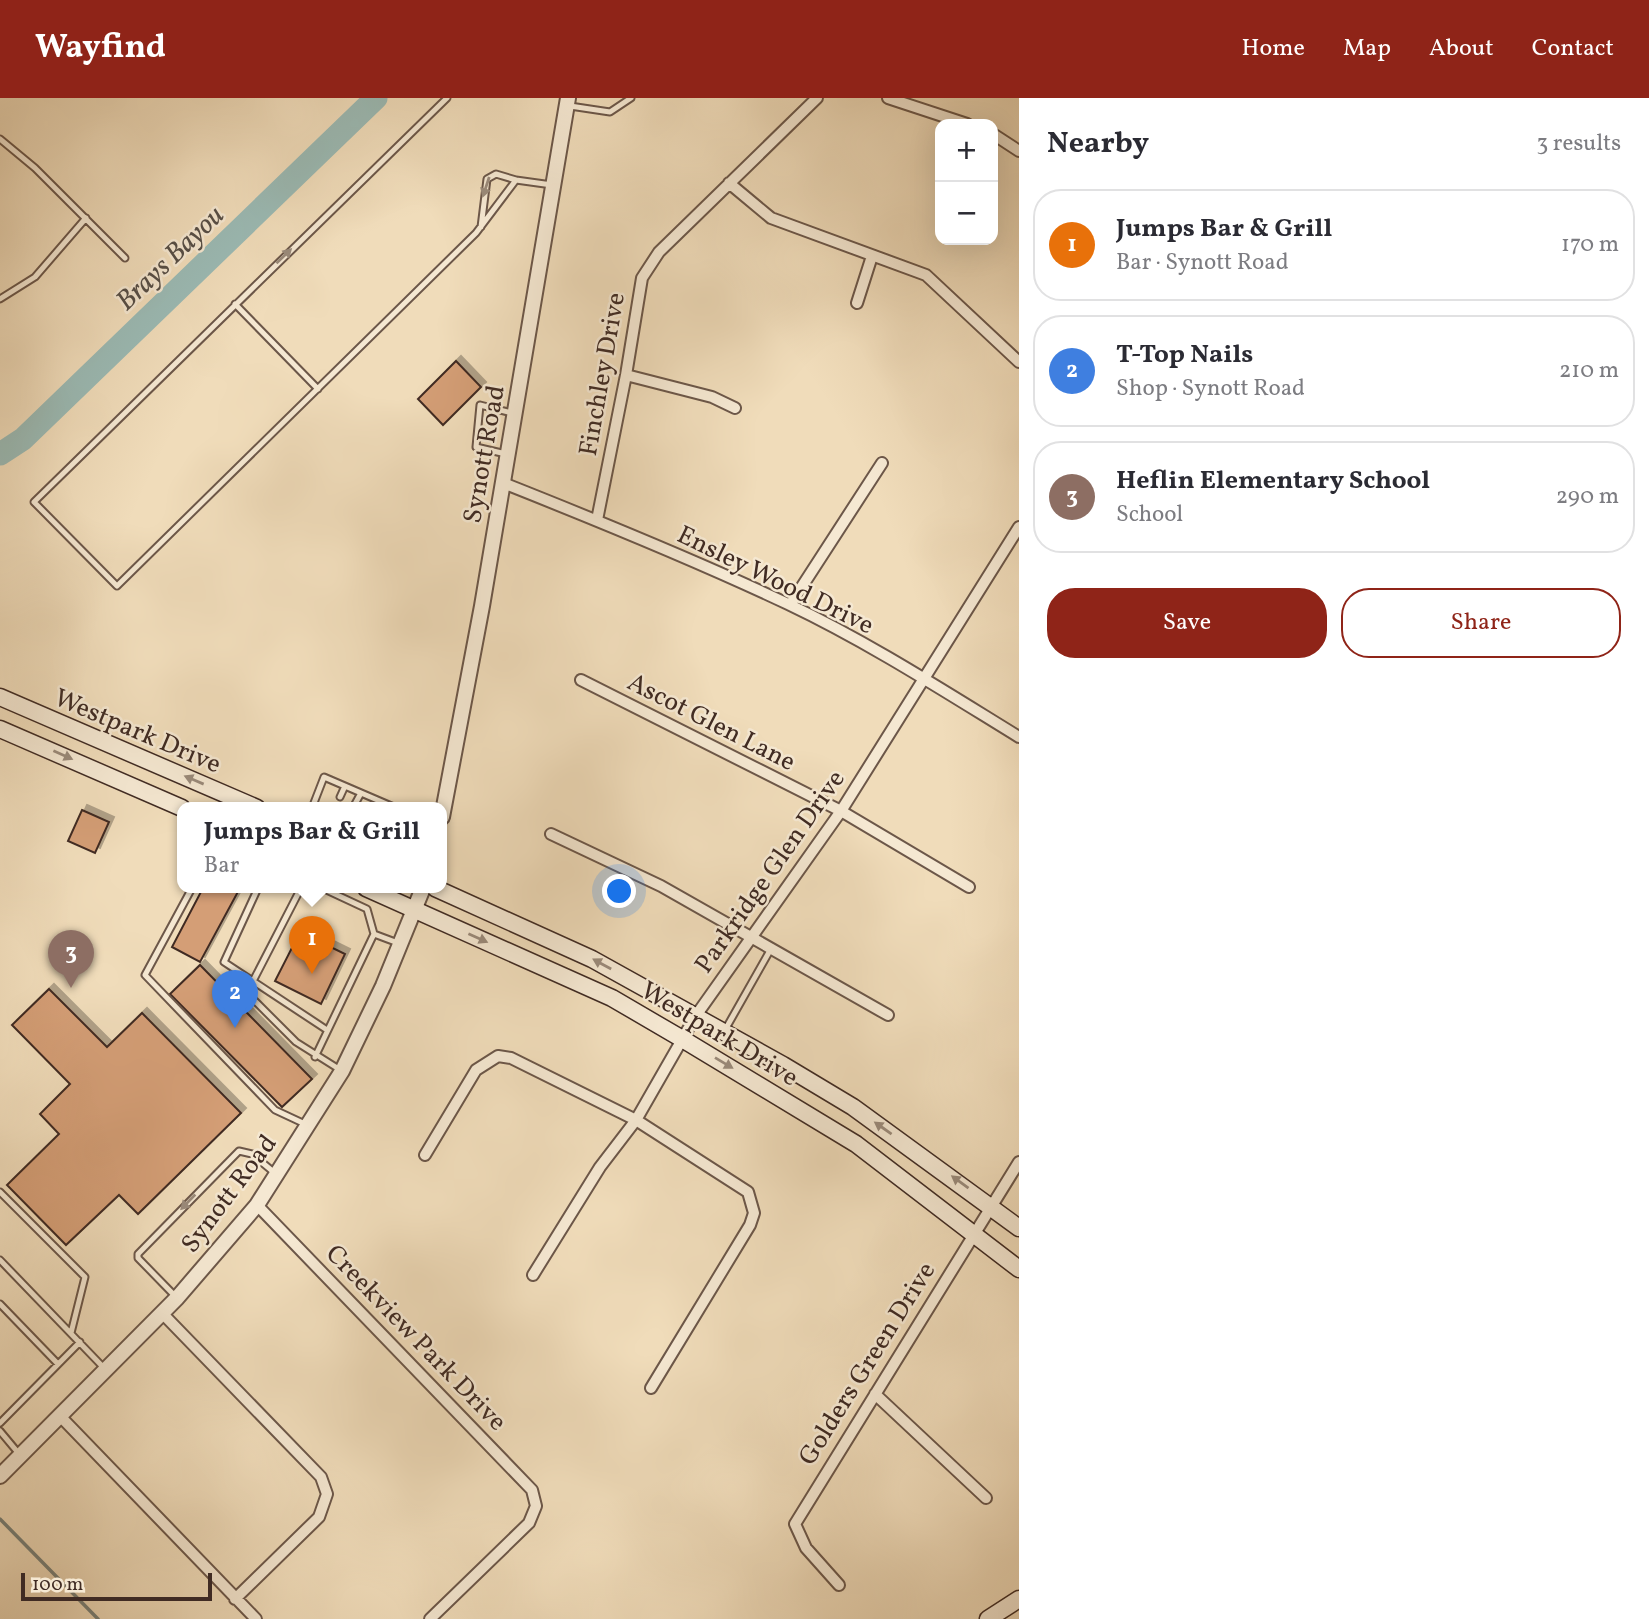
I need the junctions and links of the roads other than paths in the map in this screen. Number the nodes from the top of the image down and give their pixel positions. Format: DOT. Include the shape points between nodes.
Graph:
graph roads {
  1 [pos="447,98"];
  2 [pos="631,98"];
  3 [pos="817,98"];
  4 [pos="888,98"];
  5 [pos="567,102"];
  6 [pos="952,119"];
  7 [pos="998,137"];
  8 [pos="0,139"];
  9 [pos="1019,151"];
  10 [pos="516,180"];
  11 [pos="729,183"];
  12 [pos="552,185"];
  13 [pos="86,218"];
  14 [pos="481,227"];
  15 [pos="872,256"];
  16 [pos="125,258"];
  17 [pos="0,299"];
  18 [pos="235,303"];
  19 [pos="858,303"];
  20 [pos="1019,362"];
  21 [pos="626,375"];
  22 [pos="318,389"];
  23 [pos="735,408"];
  24 [pos="515,414"];
  25 [pos="507,454"];
  26 [pos="882,463"];
  27 [pos="503,483"];
  28 [pos="597,520"];
  29 [pos="1019,527"];
  30 [pos="790,605"];
  31 [pos="924,678"];
  32 [pos="580,680"];
  33 [pos="0,697"];
  34 [pos="0,729"];
  35 [pos="1019,737"];
  36 [pos="345,786"];
  37 [pos="361,793"];
  38 [pos="340,797"];
  39 [pos="375,799"];
  40 [pos="235,802"];
  41 [pos="314,802"];
  42 [pos="356,802"];
  43 [pos="374,802"];
  44 [pos="381,802"];
  45 [pos="445,802"];
  46 [pos="177,805"];
  47 [pos="841,811"];
  48 [pos="551,834"];
  49 [pos="969,887"];
  50 [pos="189,893"];
  51 [pos="256,893"];
  52 [pos="298,893"];
  53 [pos="333,893"];
  54 [pos="377,893"];
  55 [pos="421,893"];
  56 [pos="446,893"];
  57 [pos="416,910"];
  58 [pos="374,934"];
  59 [pos="752,936"];
  60 [pos="401,944"];
  61 [pos="772,947"];
  62 [pos="252,983"];
  63 [pos="888,1015"];
  64 [pos="695,1017"];
  65 [pos="327,1030"];
  66 [pos="724,1032"];
  67 [pos="684,1040"];
  68 [pos="315,1057"];
  69 [pos="342,1071"];
  70 [pos="636,1120"];
  71 [pos="308,1125"];
  72 [pos="425,1155"];
  73 [pos="1019,1162"];
  74 [pos="276,1174"];
  75 [pos="0,1192"];
  76 [pos="257,1205"];
  77 [pos="991,1206"];
  78 [pos="1019,1228"];
  79 [pos="974,1232"];
  80 [pos="0,1260"];
  81 [pos="1019,1269"];
  82 [pos="533,1275"];
  83 [pos="177,1298"];
  84 [pos="0,1304"];
  85 [pos="162,1313"];
  86 [pos="71,1334"];
  87 [pos="79,1342"];
  88 [pos="58,1364"];
  89 [pos="107,1370"];
  90 [pos="651,1388"];
  91 [pos="875,1394"];
  92 [pos="60,1416"];
  93 [pos="0,1423"];
  94 [pos="0,1432"];
  95 [pos="21,1456"];
  96 [pos="2,1474"];
  97 [pos="986,1498"];
  98 [pos="839,1585"];
  99 [pos="235,1599"];
  100 [pos="1019,1599"];
  101 [pos="256,1619"];
  102 [pos="430,1619"];
  103 [pos="988,1619"];
  18 -- 1 [label="lane, one-way"];
  2 -- 5 [label="lane" via="610,112"];
  3 -- 11 [label="street, Finchley Drive"];
  4 -- 6 [label="street"];
  5 -- 12 [label="street, Synott Road"];
  7 -- 9 [label="street"];
  8 -- 13 [label="lane"];
  10 -- 12 [label="lane"];
  10 -- 14 [label="lane"];
  10 -- 14 [label="lane, one-way" via="496,174 487,179"];
  11 -- 15 [label="street" via="771,218"];
  11 -- 21 [label="street, Finchley Drive" via="660,252 642,278"];
  12 -- 24 [label="street, Synott Road"];
  13 -- 16 [label="lane"];
  13 -- 17 [label="lane" via="35,277"];
  14 -- 22 [label="lane"];
  15 -- 19 [label="street"];
  15 -- 20 [label="street" via="926,275"];
  18 -- 22 [label="lane"];
  18 -- 22 [label="lane" via="34,502 117,586"];
  21 -- 23 [label="street" via="712,397"];
  21 -- 28 [label="street, Finchley Drive"];
  24 -- 25 [label="street, Synott Road"];
  24 -- 25 [label="lane" via="480,405 476,447"];
  25 -- 27 [label="street, Synott Road"];
  26 -- 30 [label="street"];
  27 -- 28 [label="street, Ensley Wood Drive"];
  27 -- 45 [label="street, Synott Road"];
  28 -- 30 [label="street, Ensley Wood Drive"];
  29 -- 31 [label="street, Parkridge Glen Drive"];
  30 -- 31 [label="street, Ensley Wood Drive"];
  31 -- 35 [label="street, Ensley Wood Drive"];
  31 -- 47 [label="street, Parkridge Glen Drive"];
  32 -- 47 [label="street, Ascot Glen Lane"];
  40 -- 33 [label="main road, Westpark Drive, one-way"];
  34 -- 46 [label="main road, Westpark Drive, one-way"];
  36 -- 37 [label="lane"];
  36 -- 38 [label="lane"];
  36 -- 41 [label="lane" via="324,777"];
  37 -- 39 [label="lane"];
  37 -- 42 [label="lane"];
  39 -- 43 [label="lane"];
  39 -- 44 [label="lane"];
  47 -- 49 [label="street, Ascot Glen Lane"];
  47 -- 59 [label="street, Parkridge Glen Drive"];
  48 -- 59 [label="street"];
  50 -- 71 [label="lane" via="145,975 275,1110"];
  51 -- 62 [label="lane" via="224,962"];
  52 -- 62 [label="lane"];
  53 -- 58 [label="lane" via="367,909"];
  54 -- 57 [label="main road, Westpark Drive"];
  55 -- 57 [label="street, Synott Road"];
  64 -- 56 [label="main road, Westpark Drive, one-way" via="592,959"];
  57 -- 60 [label="street, Synott Road"];
  57 -- 67 [label="main road, Westpark Drive, one-way" via="612,998"];
  58 -- 60 [label="lane"];
  58 -- 65 [label="lane"];
  59 -- 61 [label="street"];
  59 -- 64 [label="street, Parkridge Glen Drive"];
  60 -- 69 [label="street, Synott Road"];
  61 -- 63 [label="street"];
  61 -- 66 [label="lane"];
  62 -- 65 [label="lane"];
  62 -- 68 [label="lane" via="252,998"];
  64 -- 66 [label="main road, Westpark Drive"];
  64 -- 67 [label="street, Parkridge Glen Drive"];
  65 -- 68 [label="lane"];
  77 -- 66 [label="main road, Westpark Drive, one-way" via="853,1107"];
  67 -- 70 [label="street, Parkridge Glen Drive"];
  67 -- 79 [label="main road, Westpark Drive, one-way" via="856,1144"];
  68 -- 69 [label="lane"];
  69 -- 71 [label="street, Synott Road"];
  70 -- 72 [label="street" via="511,1058 498,1056 476,1070"];
  70 -- 82 [label="street, Parkridge Glen Drive" via="600,1167"];
  70 -- 90 [label="street" via="748,1192 754,1213"];
  71 -- 74 [label="street, Synott Road"];
  73 -- 77 [label="street, Golders Green Drive"];
  74 -- 76 [label="street, Synott Road"];
  74 -- 83 [label="lane, one-way" via="252,1154 239,1151 138,1254"];
  75 -- 86 [label="lane" via="85,1277"];
  76 -- 83 [label="street, Synott Road"];
  76 -- 102 [label="street, Creekview Park Drive" via="532,1490 536,1506 529,1523"];
  77 -- 78 [label="main road, Westpark Drive"];
  77 -- 79 [label="street, Golders Green Drive"];
  79 -- 81 [label="main road, Westpark Drive"];
  79 -- 91 [label="street, Golders Green Drive"];
  80 -- 86 [label="lane"];
  83 -- 85 [label="street, Synott Road"];
  84 -- 88 [label="lane"];
  85 -- 89 [label="street, Synott Road"];
  85 -- 99 [label="street" via="321,1477 327,1494 319,1517"];
  86 -- 87 [label="lane"];
  87 -- 88 [label="lane"];
  87 -- 89 [label="lane"];
  88 -- 93 [label="lane"];
  89 -- 92 [label="street, Synott Road"];
  91 -- 97 [label="street"];
  91 -- 98 [label="street, Golders Green Drive" via="795,1524 806,1548"];
  92 -- 95 [label="street, Synott Road"];
  92 -- 99 [label="street"];
  94 -- 95 [label="lane"];
  95 -- 96 [label="street, Synott Road"];
  99 -- 101 [label="street"];
  100 -- 103 [label="main road"];
}
